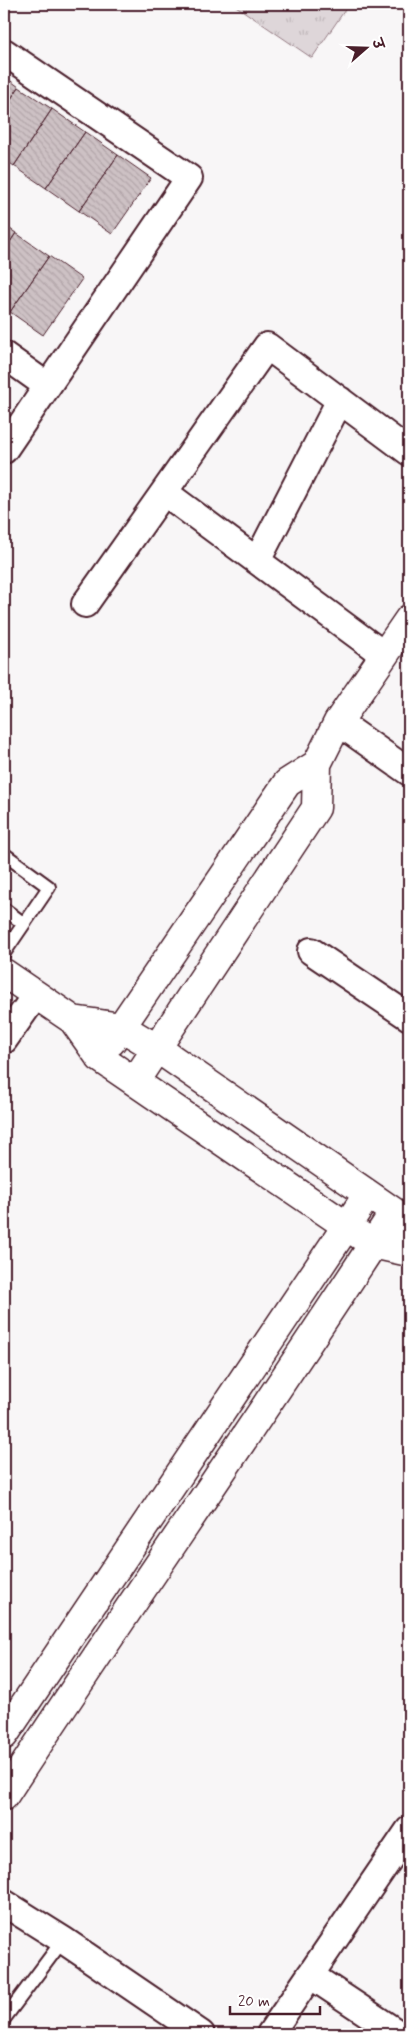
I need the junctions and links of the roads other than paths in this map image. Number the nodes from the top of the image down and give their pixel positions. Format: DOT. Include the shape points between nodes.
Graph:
graph roads {
  1 [pos="4,52"];
  2 [pos="4,355"];
  3 [pos="46,385"];
  4 [pos="340,400"];
  5 [pos="4,450"];
  6 [pos="409,452"];
  7 [pos="164,492"];
  8 [pos="256,561"];
  9 [pos="85,604"];
  10 [pos="409,619"];
  11 [pos="384,655"];
  12 [pos="338,722"];
  13 [pos="317,764"];
  14 [pos="409,772"];
  15 [pos="4,854"];
  16 [pos="4,909"];
  17 [pos="24,924"];
  18 [pos="311,951"];
  19 [pos="4,952"];
  20 [pos="4,972"];
  21 [pos="36,996"];
  22 [pos="409,1018"];
  23 [pos="73,1020"];
  24 [pos="122,1027"];
  25 [pos="4,1040"];
  26 [pos="158,1049"];
  27 [pos="100,1058"];
  28 [pos="135,1081"];
  29 [pos="368,1194"];
  30 [pos="394,1212"];
  31 [pos="348,1227"];
  32 [pos="409,1238"];
  33 [pos="373,1244"];
  34 [pos="409,1252"];
  35 [pos="144,1528"];
  36 [pos="171,1544"];
  37 [pos="4,1735"];
  38 [pos="4,1796"];
  39 [pos="409,1830"];
  40 [pos="4,1903"];
  41 [pos="63,1940"];
  42 [pos="310,1975"];
  43 [pos="4,2019"];
  44 [pos="201,2034"];
  45 [pos="270,2034"];
  46 [pos="399,2034"];
  1 -- 3 [label="street" via="189,178"];
  2 -- 3 [label="street"];
  3 -- 5 [label="street"];
  4 -- 6 [label="street"];
  4 -- 7 [label="street" via="267,346"];
  4 -- 8 [label="street"];
  7 -- 8 [label="street"];
  7 -- 9 [label="street"];
  8 -- 11 [label="street"];
  10 -- 11 [label="street"];
  11 -- 12 [label="street"];
  12 -- 13 [label="street"];
  12 -- 14 [label="street"];
  13 -- 24 [label="street" via="287,783"];
  13 -- 26 [label="street" via="316,808"];
  15 -- 17 [label="lane" via="49,888"];
  16 -- 17 [label="lane"];
  17 -- 19 [label="lane"];
  18 -- 22 [label="street"];
  20 -- 21 [label="street"];
  21 -- 23 [label="street"];
  21 -- 25 [label="street"];
  23 -- 24 [label="street"];
  23 -- 27 [label="street"];
  24 -- 26 [label="street"];
  24 -- 27 [label="street"];
  26 -- 28 [label="street"];
  26 -- 29 [label="street"];
  27 -- 28 [label="street"];
  28 -- 31 [label="street"];
  29 -- 30 [label="street"];
  29 -- 31 [label="street"];
  30 -- 32 [label="street"];
  30 -- 33 [label="street"];
  31 -- 33 [label="street"];
  31 -- 35 [label="street"];
  33 -- 34 [label="street"];
  33 -- 36 [label="street" via="284,1381"];
  35 -- 36 [label="street"];
  35 -- 37 [label="street"];
  36 -- 38 [label="street"];
  39 -- 42 [label="street"];
  40 -- 41 [label="street"];
  41 -- 43 [label="lane"];
  41 -- 44 [label="street"];
  42 -- 45 [label="street"];
  42 -- 46 [label="street"];
}
